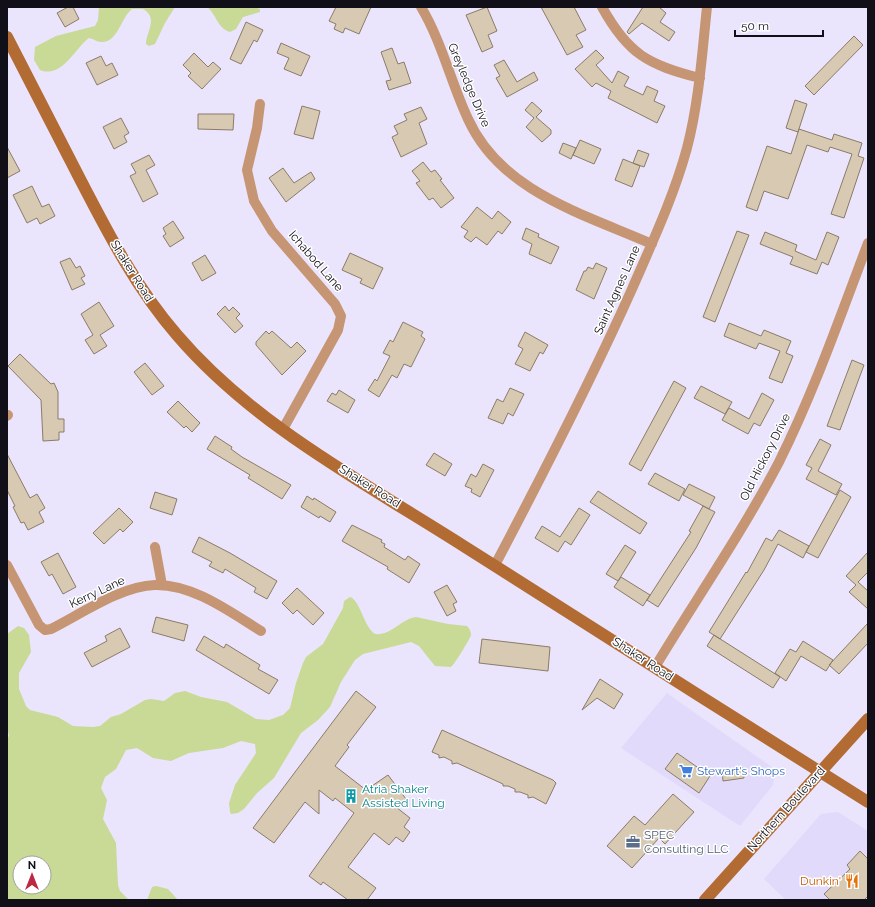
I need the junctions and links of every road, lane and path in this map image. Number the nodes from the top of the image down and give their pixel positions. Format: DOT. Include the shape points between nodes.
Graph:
graph roads {
  1 [pos="421,7"];
  2 [pos="602,7"];
  3 [pos="707,7"];
  4 [pos="7,36"];
  5 [pos="700,78"];
  6 [pos="260,104"];
  7 [pos="868,243"];
  8 [pos="652,244"];
  9 [pos="283,429"];
  10 [pos="155,547"];
  11 [pos="7,565"];
  12 [pos="495,566"];
  13 [pos="162,585"];
  14 [pos="261,631"];
  15 [pos="655,667"];
  16 [pos="868,719"];
  17 [pos="820,772"];
  18 [pos="868,802"];
  19 [pos="705,900"];
  1 -- 8 [label="street, Greyledge Drive" via="468,120 479,141 498,163 523,184 540,194"];
  2 -- 5 [label="street" via="620,37 639,54 669,69"];
  3 -- 5 [label="street, Saint Agnes Lane"];
  4 -- 9 [label="main road, Shaker Road" via="111,238 152,304 196,357 218,378"];
  5 -- 8 [label="street, Saint Agnes Lane" via="687,148"];
  6 -- 9 [label="street, Ichabod Lane" via="247,168 254,201 265,221 335,304 341,316 338,330"];
  7 -- 15 [label="street, Old Hickory Drive" via="816,379 785,450 731,548"];
  8 -- 12 [label="street, Saint Agnes Lane" via="589,380"];
  9 -- 12 [label="main road, Shaker Road"];
  10 -- 13 [label="street"];
  11 -- 13 [label="street, Kerry Lane" via="39,625 45,630 125,592 150,585"];
  12 -- 15 [label="main road, Shaker Road"];
  13 -- 14 [label="street, Kerry Lane" via="205,599"];
  15 -- 17 [label="main road, Shaker Road"];
  16 -- 17 [label="main road, Northern Boulevard"];
  17 -- 18 [label="main road, Shaker Road"];
  17 -- 19 [label="main road, Northern Boulevard"];
}
